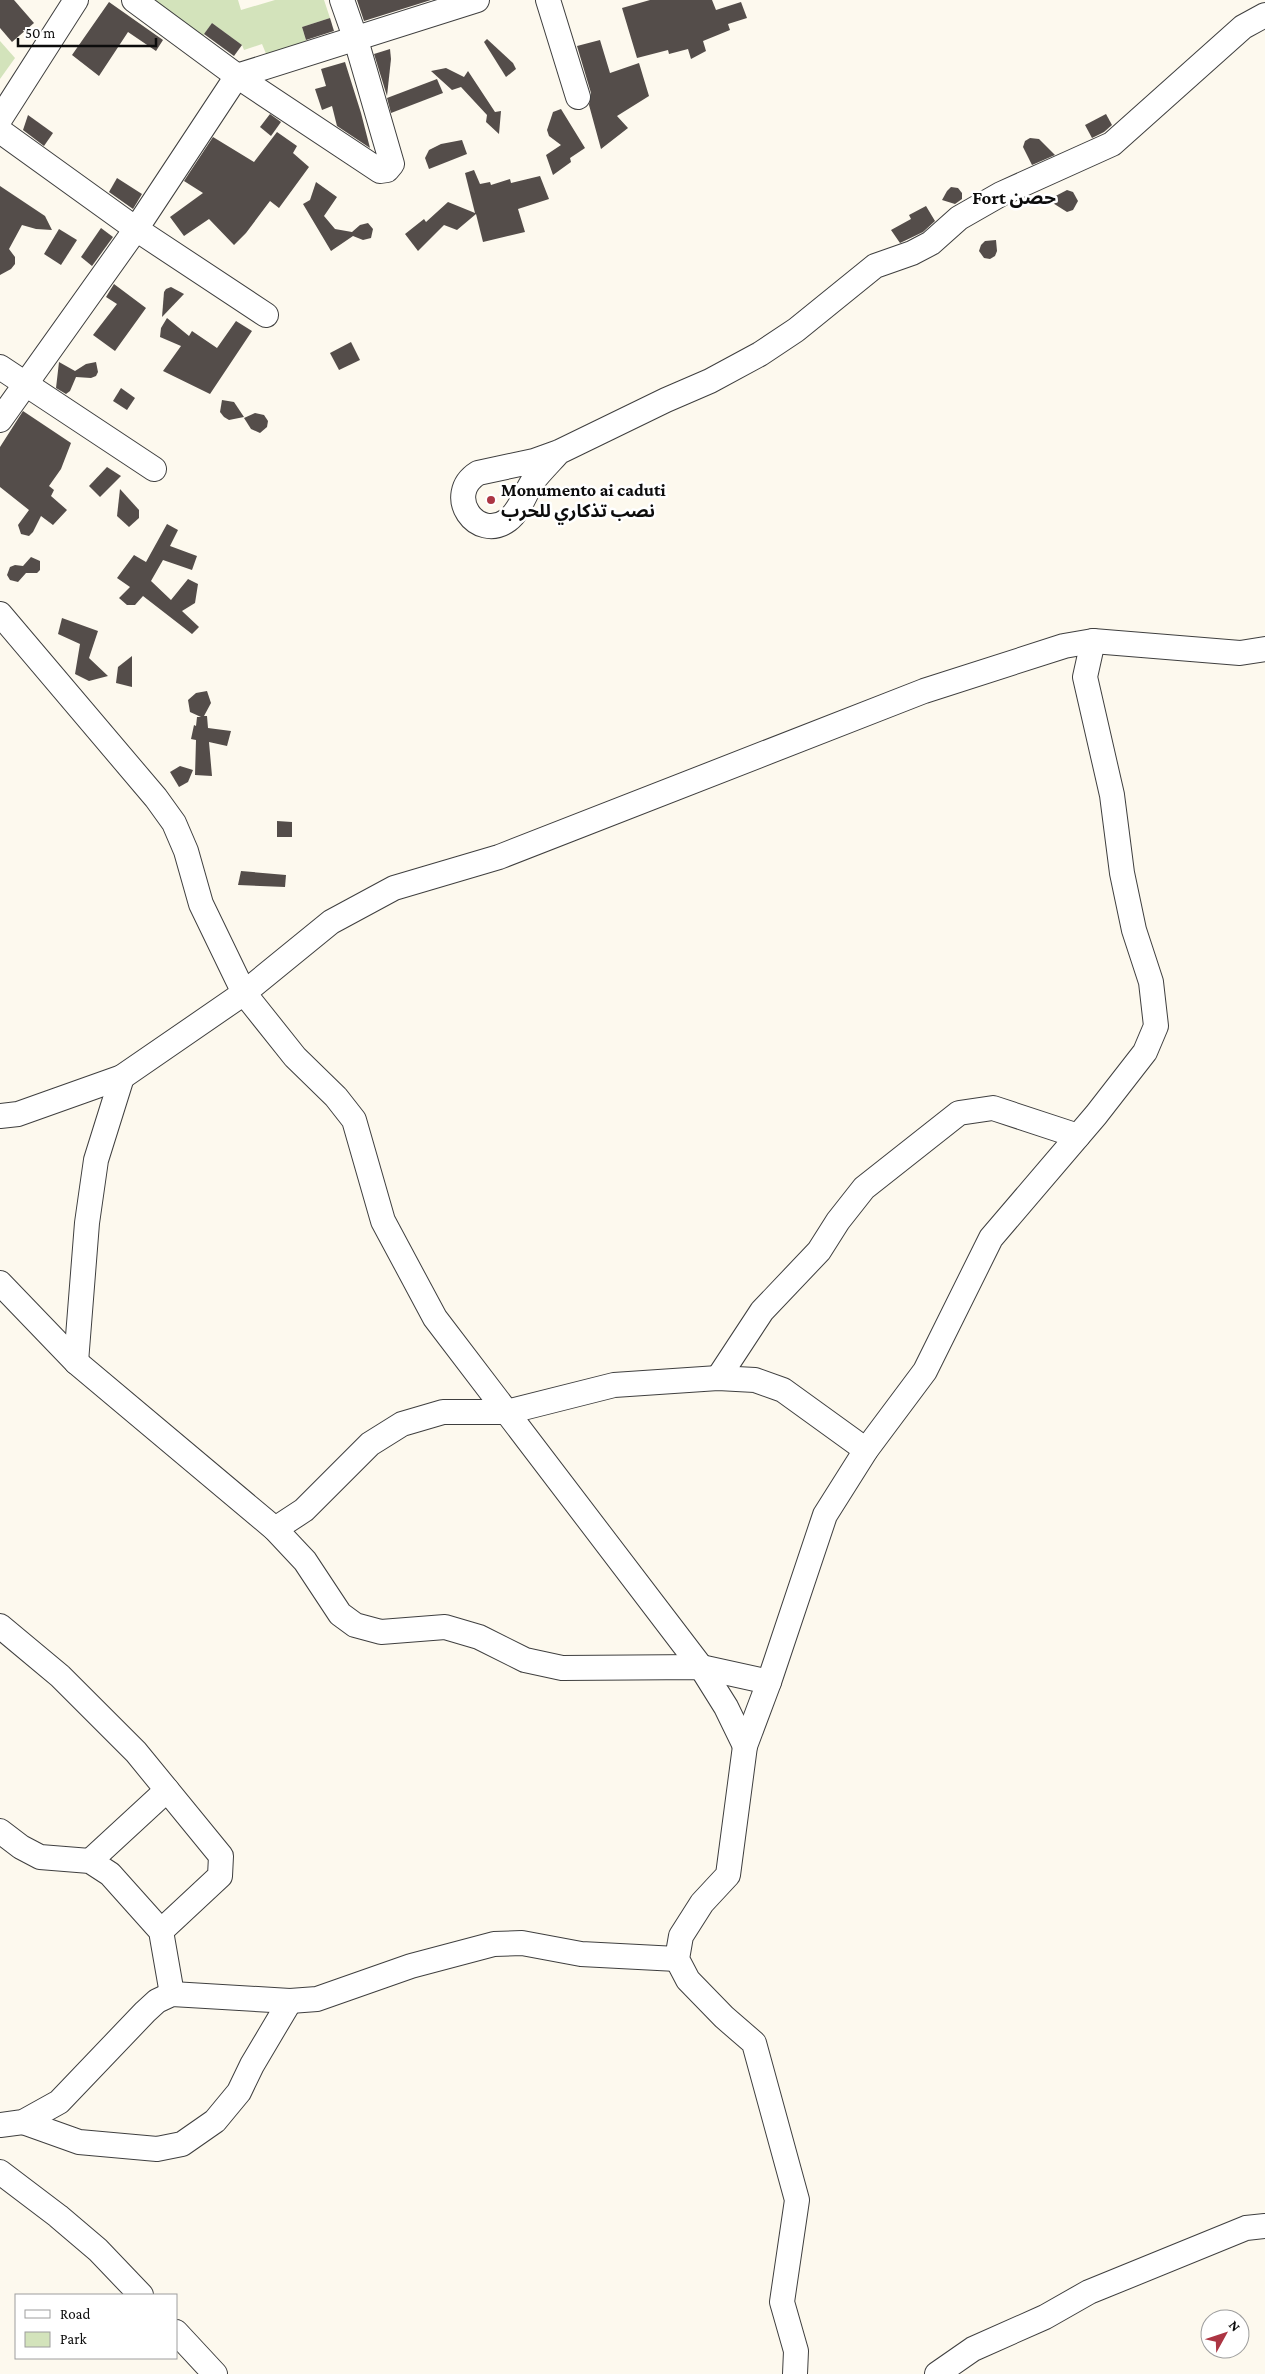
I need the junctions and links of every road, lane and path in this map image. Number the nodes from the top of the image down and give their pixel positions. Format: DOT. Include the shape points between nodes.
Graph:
graph roads {
  1 [pos="76,0"];
  2 [pos="134,0"];
  3 [pos="342,0"];
  4 [pos="477,0"];
  5 [pos="548,0"];
  6 [pos="1265,15"];
  7 [pos="356,40"];
  8 [pos="237,76"];
  9 [pos="578,97"];
  10 [pos="0,119"];
  11 [pos="0,131"];
  12 [pos="136,229"];
  13 [pos="266,315"];
  14 [pos="0,367"];
  15 [pos="24,383"];
  16 [pos="0,420"];
  17 [pos="559,452"];
  18 [pos="154,469"];
  19 [pos="0,614"];
  20 [pos="1092,641"];
  21 [pos="1265,650"];
  22 [pos="244,993"];
  23 [pos="122,1077"];
  24 [pos="0,1116"];
  25 [pos="1078,1136"];
  26 [pos="0,1283"];
  27 [pos="76,1362"];
  28 [pos="718,1378"];
  29 [pos="507,1412"];
  30 [pos="866,1450"];
  31 [pos="275,1529"];
  32 [pos="0,1626"];
  33 [pos="701,1667"];
  34 [pos="769,1682"];
  35 [pos="745,1746"];
  36 [pos="167,1790"];
  37 [pos="0,1831"];
  38 [pos="90,1861"];
  39 [pos="161,1931"];
  40 [pos="677,1959"];
  41 [pos="172,1994"];
  42 [pos="290,2001"];
  43 [pos="11,2124"];
  44 [pos="0,2172"];
  45 [pos="1265,2226"];
  46 [pos="140,2294"];
  47 [pos="178,2334"];
  48 [pos="215,2374"];
  49 [pos="795,2374"];
  50 [pos="937,2374"];
  1 -- 10 [label="street"];
  2 -- 8 [label="street"];
  3 -- 7 [label="street"];
  4 -- 7 [label="street"];
  5 -- 9 [label="street"];
  6 -- 17 [label="street" via="1243,27 1112,144 1001,194 959,218 931,243 876,266 796,330 760,354"];
  7 -- 8 [label="street"];
  7 -- 8 [label="street" via="392,164 387,170 380,170"];
  8 -- 12 [label="street"];
  11 -- 12 [label="street"];
  12 -- 13 [label="street"];
  12 -- 15 [label="street"];
  14 -- 15 [label="street"];
  15 -- 16 [label="street"];
  15 -- 18 [label="street"];
  19 -- 22 [label="street" via="174,823 186,851 201,904"];
  20 -- 21 [label="street" via="1240,653"];
  20 -- 22 [label="street" via="1064,646 924,691 498,857 394,888 331,922"];
  20 -- 25 [label="street" via="1085,677 1112,795 1122,873 1134,930 1152,982 1156,1026 1144,1052"];
  22 -- 23 [label="street"];
  22 -- 29 [label="street" via="295,1057 336,1097 354,1120 383,1221 406,1265 435,1318"];
  23 -- 24 [label="street" via="18,1114"];
  23 -- 27 [label="street" via="96,1160 86,1223"];
  25 -- 28 [label="street" via="993,1108 959,1113 864,1188 820,1250 762,1311"];
  25 -- 30 [label="street" via="991,1238 925,1371"];
  26 -- 27 [label="street"];
  27 -- 31 [label="street"];
  28 -- 29 [label="street" via="614,1385"];
  28 -- 30 [label="street" via="755,1380 782,1390"];
  29 -- 31 [label="street" via="443,1412 402,1424 370,1444 304,1510"];
  29 -- 33 [label="street"];
  30 -- 34 [label="street" via="825,1515"];
  31 -- 33 [label="street" via="305,1561 340,1614 355,1625 381,1632 445,1627 479,1638 525,1660 562,1668"];
  32 -- 36 [label="street" via="60,1676 136,1752"];
  33 -- 34 [label="street"];
  33 -- 35 [label="street" via="726,1706"];
  34 -- 35 [label="street"];
  35 -- 40 [label="street" via="728,1875 702,1902 681,1936"];
  36 -- 38 [label="street"];
  36 -- 39 [label="street" via="221,1856 220,1876"];
  37 -- 38 [label="street" via="40,1858"];
  38 -- 39 [label="street" via="110,1874"];
  39 -- 41 [label="street"];
  40 -- 42 [label="street" via="581,1954 522,1942 494,1944 411,1966 316,1999"];
  40 -- 49 [label="street" via="688,1980 754,2043 796,2200 782,2302 796,2351"];
  41 -- 42 [label="street"];
  41 -- 43 [label="street" via="145,2012 59,2102"];
  42 -- 43 [label="street" via="239,2092 215,2121 182,2144 157,2149 79,2142"];
  44 -- 46 [label="street" via="98,2250"];
  45 -- 50 [label="street" via="1246,2228 1089,2292 1045,2317 973,2349"];
  47 -- 48 [label="street"];
}
